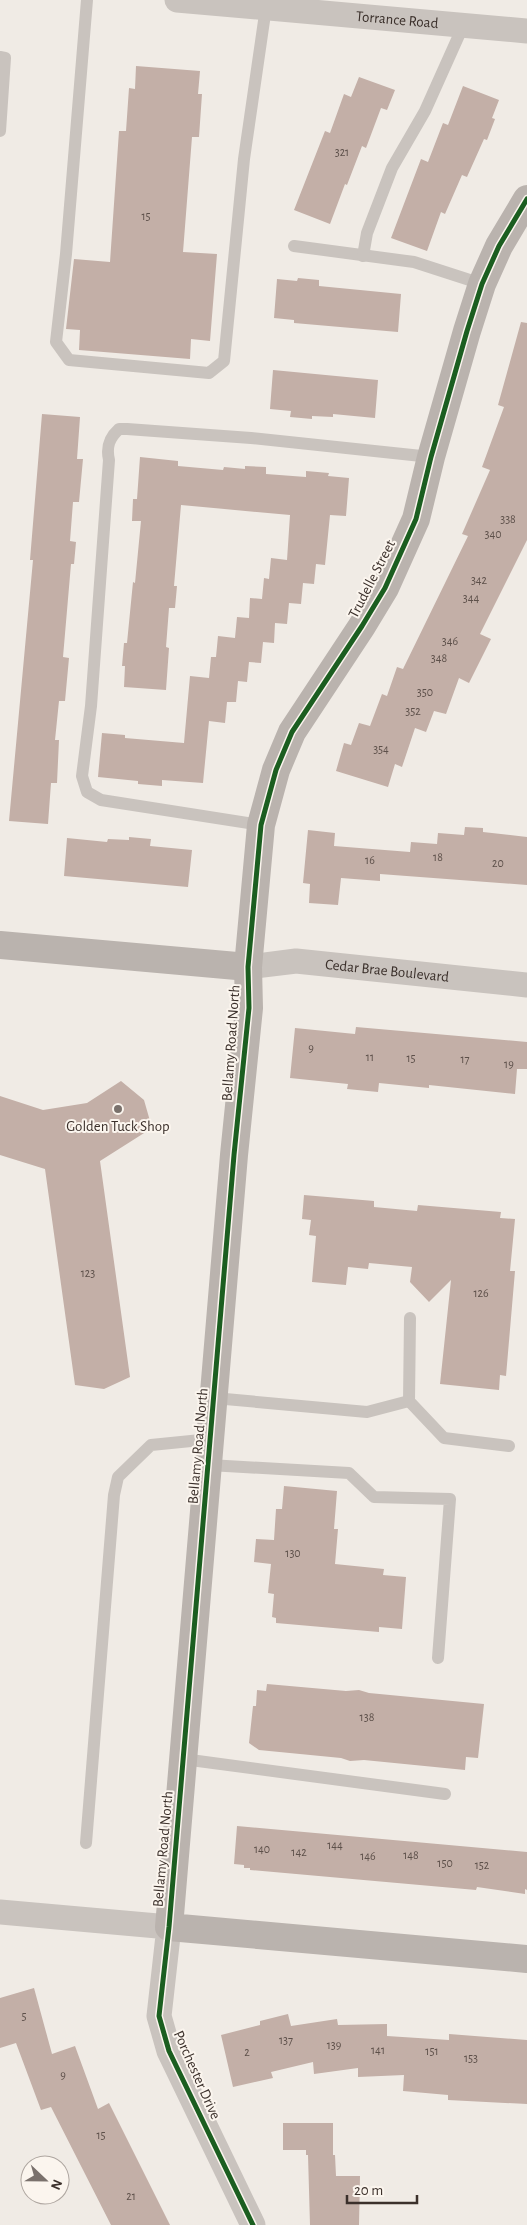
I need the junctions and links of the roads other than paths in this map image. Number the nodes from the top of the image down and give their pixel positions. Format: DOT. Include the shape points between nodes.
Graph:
graph roads {
  1 [pos="86,0"];
  2 [pos="177,0"];
  3 [pos="207,1"];
  4 [pos="266,7"];
  5 [pos="464,24"];
  6 [pos="527,31"];
  7 [pos="0,57"];
  8 [pos="0,131"];
  9 [pos="527,199"];
  10 [pos="294,246"];
  11 [pos="363,256"];
  12 [pos="482,284"];
  13 [pos="431,457"];
  14 [pos="261,825"];
  15 [pos="0,945"];
  16 [pos="248,967"];
  17 [pos="527,985"];
  18 [pos="410,1318"];
  19 [pos="214,1398"];
  20 [pos="409,1402"];
  21 [pos="510,1446"];
  22 [pos="210,1452"];
  23 [pos="438,1658"];
  24 [pos="183,1759"];
  25 [pos="445,1794"];
  26 [pos="86,1843"];
  27 [pos="0,1912"];
  28 [pos="169,1927"];
  29 [pos="527,1959"];
  30 [pos="253,2225"];
  1 -- 4 [label="lane" via="56,342 69,360 209,373 224,361 244,159"];
  2 -- 3 [label="street, Torrance Road"];
  3 -- 4 [label="street, Torrance Road"];
  4 -- 5 [label="street, Torrance Road"];
  5 -- 6 [label="street, Torrance Road"];
  5 -- 11 [label="lane" via="425,111 392,168 367,233"];
  7 -- 8 [label="lane" via="5,58"];
  9 -- 12 [label="street, Trudelle Street" via="499,246"];
  10 -- 11 [label="lane"];
  11 -- 12 [label="lane" via="414,262"];
  12 -- 13 [label="street, Trudelle Street"];
  13 -- 14 [label="street, Trudelle Street" via="416,519 385,588 292,732 276,770"];
  13 -- 14 [label="lane" via="127,429 119,429 111,438 91,706 82,776 85,788 90,795 101,800"];
  14 -- 16 [label="street, Trudelle Street"];
  15 -- 16 [label="street, Bellamy Road North"];
  16 -- 17 [label="street, Cedar Brae Boulevard" via="296,961"];
  16 -- 19 [label="street, Bellamy Road North" via="250,1008"];
  18 -- 20 [label="lane"];
  19 -- 20 [label="lane" via="367,1412"];
  19 -- 22 [label="street, Bellamy Road North"];
  20 -- 21 [label="lane" via="444,1438"];
  22 -- 23 [label="lane" via="349,1473 374,1497 450,1499"];
  22 -- 24 [label="street, Bellamy Road North"];
  22 -- 26 [label="lane" via="151,1445 118,1476"];
  24 -- 25 [label="lane"];
  24 -- 28 [label="street, Bellamy Road North"];
  27 -- 28 [label="street, Bellamy Road North"];
  28 -- 29 [label="street, Bellamy Road North"];
  28 -- 30 [label="street, Porchester Drive" via="159,2016 169,2051"];
}
